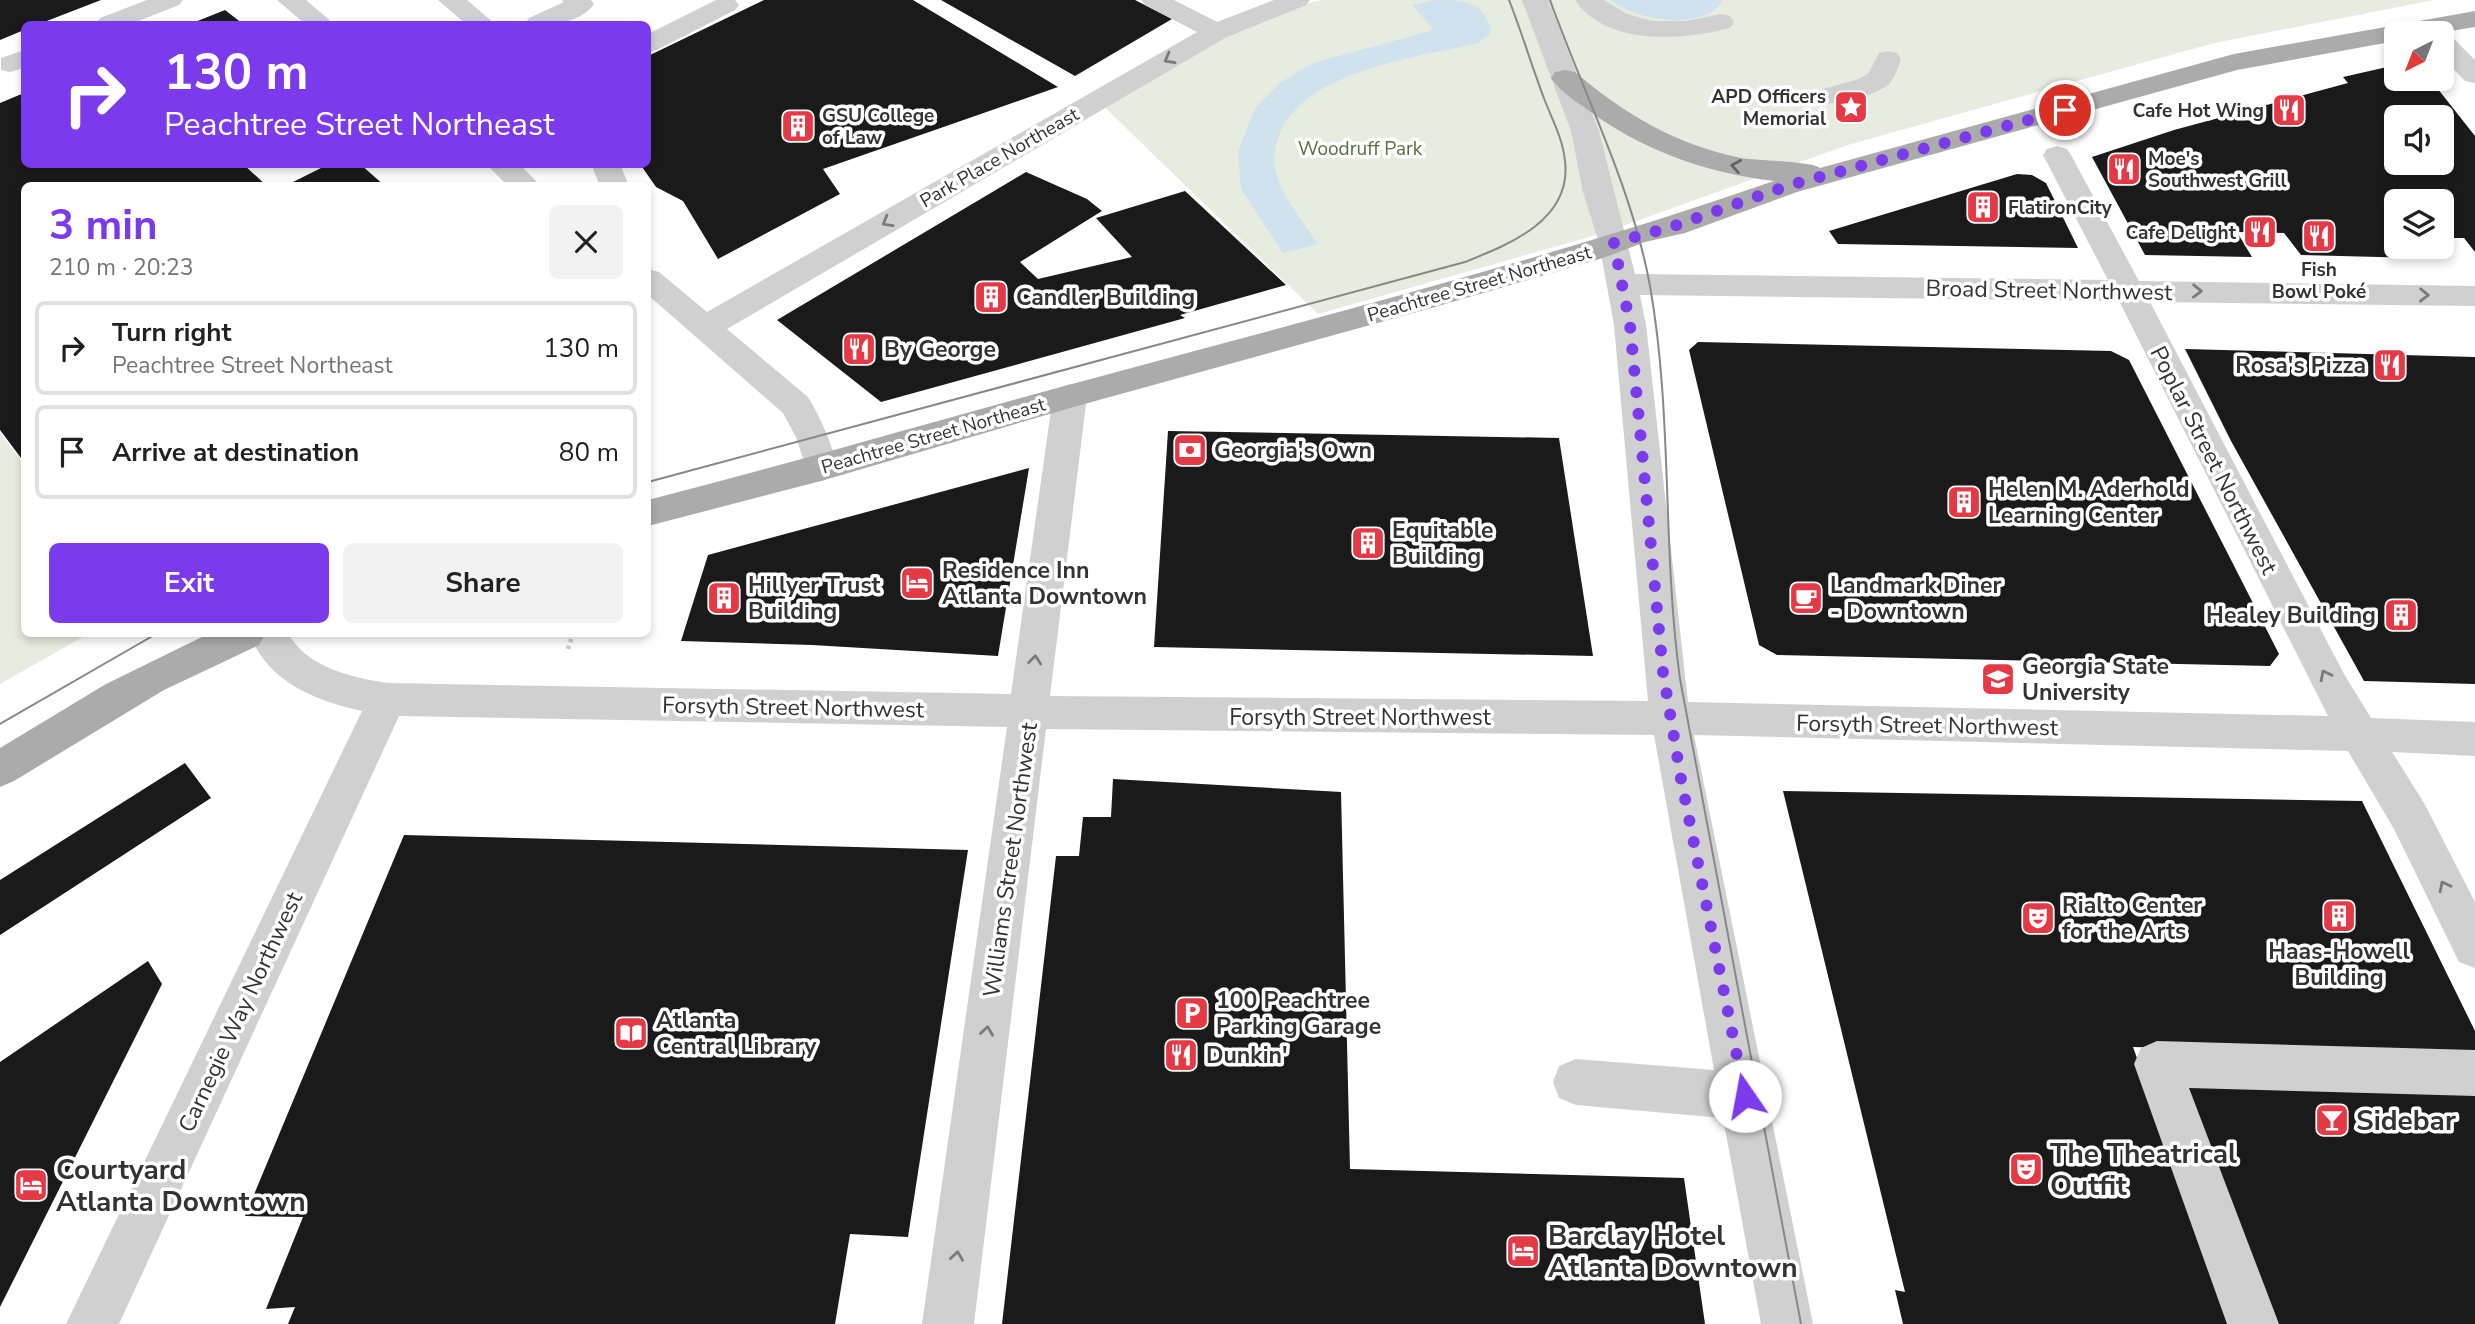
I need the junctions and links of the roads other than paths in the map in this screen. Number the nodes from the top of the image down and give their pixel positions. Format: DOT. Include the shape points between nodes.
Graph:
graph roads {
  1 [pos="170,0"];
  2 [pos="290,0"];
  3 [pos="451,0"];
  4 [pos="575,0"];
  5 [pos="1154,0"];
  6 [pos="1297,0"];
  7 [pos="1535,0"];
  8 [pos="1588,0"];
  9 [pos="726,5"];
  10 [pos="2475,19"];
  11 [pos="116,21"];
  12 [pos="317,21"];
  13 [pos="478,21"];
  14 [pos="545,21"];
  15 [pos="1721,22"];
  16 [pos="2454,26"];
  17 [pos="1216,32"];
  18 [pos="2384,41"];
  19 [pos="651,42"];
  20 [pos="2454,54"];
  21 [pos="1888,59"];
  22 [pos="2475,75"];
  23 [pos="1565,78"];
  24 [pos="1826,97"];
  25 [pos="2057,155"];
  26 [pos="505,168"];
  27 [pos="1852,168"];
  28 [pos="522,182"];
  29 [pos="1614,243"];
  30 [pos="651,281"];
  31 [pos="1623,284"];
  32 [pos="2128,290"];
  33 [pos="2475,296"];
  34 [pos="706,327"];
  35 [pos="1070,396"];
  36 [pos="821,468"];
  37 [pos="651,512"];
  38 [pos="238,637"];
  39 [pos="270,637"];
  40 [pos="387,699"];
  41 [pos="1031,711"];
  42 [pos="1671,718"];
  43 [pos="2359,734"];
  44 [pos="2475,739"];
  45 [pos="0,769"];
  46 [pos="2475,947"];
  47 [pos="2475,1073"];
  48 [pos="1576,1082"];
  49 [pos="1745,1096"];
  50 [pos="92,1324"];
  51 [pos="948,1324"];
  52 [pos="1787,1324"];
  53 [pos="2253,1324"];
  1 -- 11 [label="street"];
  2 -- 12 [label="street"];
  3 -- 13 [label="street"];
  4 -- 14 [label="street" via="582,4"];
  5 -- 17 [label="street"];
  6 -- 17 [label="street, Park Place Northeast"];
  7 -- 23 [label="street"];
  8 -- 15 [label="street" via="1616,19 1642,27 1671,31"];
  9 -- 19 [label="street"];
  10 -- 16 [label="main road, Peachtree Street Northeast"];
  17 -- 34 [label="street, Park Place Northeast, one-way"];
  18 -- 27 [label="main road, Peachtree Street Northeast" via="2234,62"];
  20 -- 22 [label="street"];
  21 -- 24 [label="street" via="1878,79"];
  27 -- 23 [label="main road, one-way" via="1799,173 1687,155 1612,116"];
  23 -- 29 [label="street" via="1585,131"];
  25 -- 32 [label="street, Poplar Street Northwest"];
  26 -- 28 [label="street"];
  27 -- 29 [label="main road, Peachtree Street Northeast"];
  29 -- 31 [label="street"];
  29 -- 35 [label="main road, Peachtree Street Northeast"];
  30 -- 34 [label="street"];
  31 -- 32 [label="street, Broad Street Northwest"];
  31 -- 42 [label="street"];
  32 -- 33 [label="street, Broad Street Northwest, one-way"];
  43 -- 32 [label="street, Poplar Street Northwest, one-way"];
  34 -- 36 [label="street" via="796,405 813,437"];
  35 -- 36 [label="main road, Peachtree Street Northeast"];
  41 -- 35 [label="street, Williams Street Northwest, one-way"];
  36 -- 37 [label="main road, Peachtree Street Northeast"];
  38 -- 45 [label="main road" via="119,694"];
  39 -- 40 [label="street, Forsyth Street Northwest" via="298,670 341,692"];
  40 -- 41 [label="street, Forsyth Street Northwest"];
  40 -- 50 [label="street, Carnegie Way Northwest"];
  41 -- 42 [label="street, Forsyth Street Northwest"];
  51 -- 41 [label="street, Williams Street Northwest, one-way"];
  42 -- 43 [label="street, Forsyth Street Northwest"];
  42 -- 49 [label="street"];
  43 -- 44 [label="street, Forsyth Street Northwest"];
  46 -- 43 [label="street, Poplar Street Northwest, one-way" via="2409,816"];
  47 -- 53 [label="street" via="2157,1064"];
  48 -- 49 [label="street"];
  49 -- 52 [label="street"];
}
